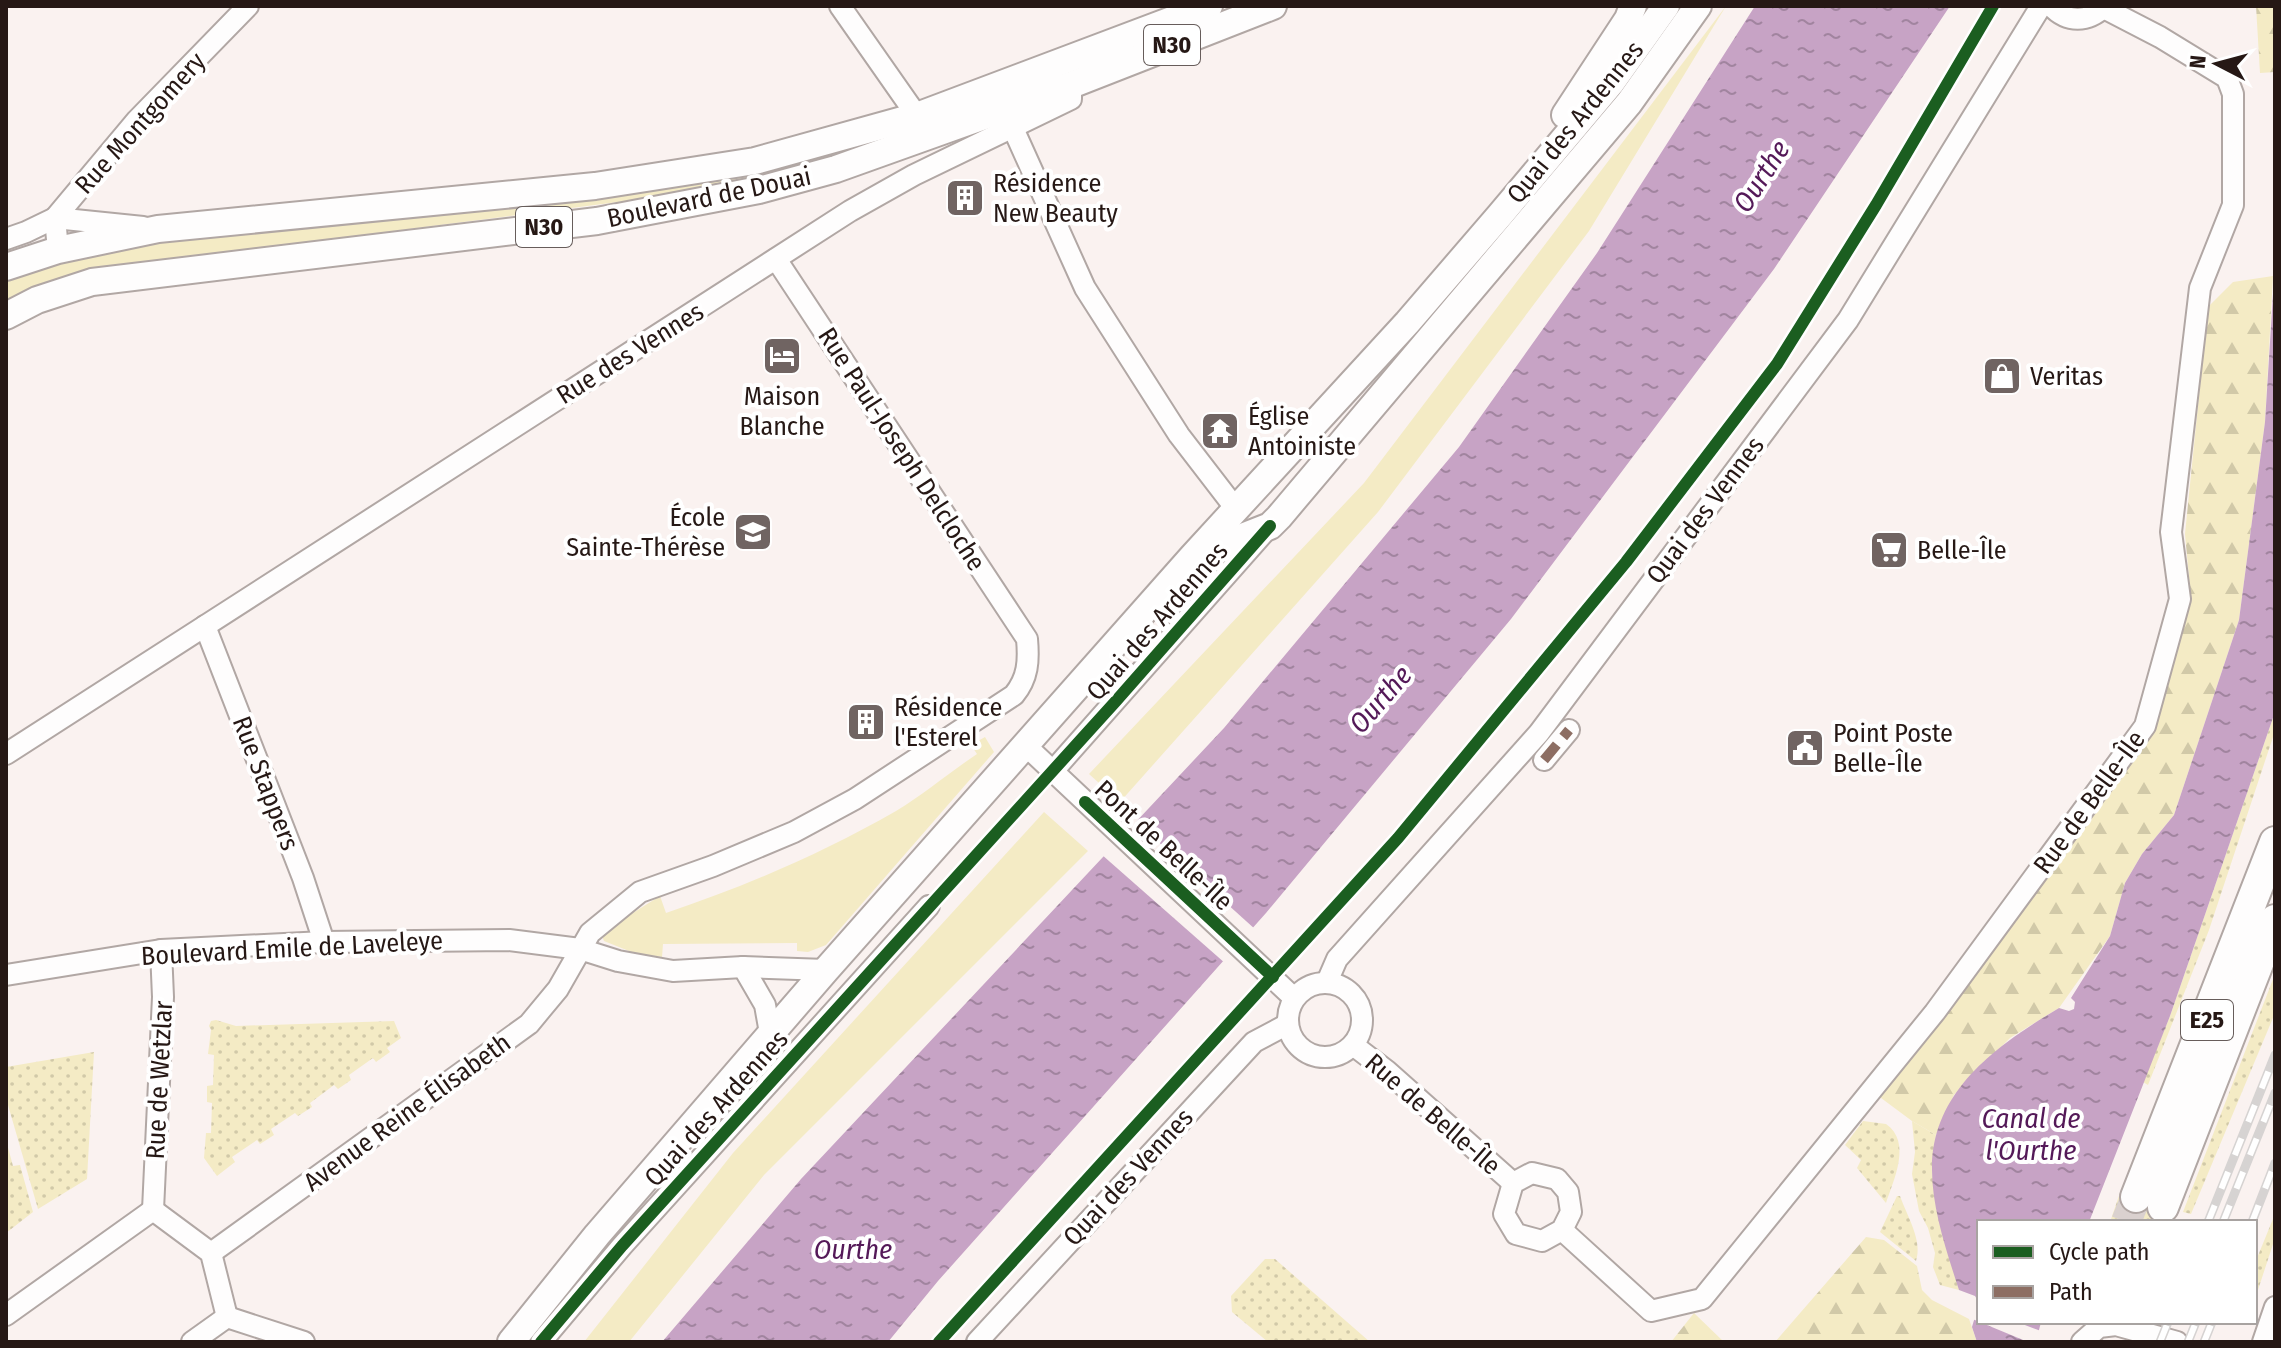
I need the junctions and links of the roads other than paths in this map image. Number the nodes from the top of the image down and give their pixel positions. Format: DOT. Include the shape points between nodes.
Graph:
graph roads {
  1 [pos="248,6"];
  2 [pos="840,6"];
  3 [pos="1209,6"];
  4 [pos="1273,6"];
  5 [pos="1633,6"];
  6 [pos="1666,6"];
  7 [pos="1698,6"];
  8 [pos="2041,6"];
  9 [pos="2051,6"];
  10 [pos="2104,7"];
  11 [pos="1071,85"];
  12 [pos="917,116"];
  13 [pos="1012,126"];
  14 [pos="1500,215"];
  15 [pos="55,218"];
  16 [pos="158,229"];
  17 [pos="6,239"];
  18 [pos="58,250"];
  19 [pos="776,259"];
  20 [pos="6,267"];
  21 [pos="6,316"];
  22 [pos="1236,509"];
  23 [pos="1270,526"];
  24 [pos="1192,557"];
  25 [pos="205,626"];
  26 [pos="1569,730"];
  27 [pos="1024,744"];
  28 [pos="6,754"];
  29 [pos="1544,760"];
  30 [pos="1053,771"];
  31 [pos="2275,842"];
  32 [pos="929,906"];
  33 [pos="2275,920"];
  34 [pos="324,942"];
  35 [pos="580,949"];
  36 [pos="161,950"];
  37 [pos="743,967"];
  38 [pos="826,970"];
  39 [pos="6,975"];
  40 [pos="1327,982"];
  41 [pos="1294,998"];
  42 [pos="1288,1024"];
  43 [pos="770,1033"];
  44 [pos="1353,1045"];
  45 [pos="1513,1183"];
  46 [pos="153,1210"];
  47 [pos="1562,1230"];
  48 [pos="211,1253"];
  49 [pos="2275,1307"];
  50 [pos="6,1315"];
  51 [pos="227,1317"];
  52 [pos="192,1342"];
  53 [pos="304,1342"];
  54 [pos="511,1342"];
  55 [pos="541,1342"];
  56 [pos="977,1342"];
  57 [pos="2082,1342"];
  58 [pos="2177,1342"];
  59 [pos="2263,1342"];
  1 -- 15 [label="street, Rue Montgomery" via="137,120"];
  2 -- 12 [label="street"];
  3 -- 12 [label="main road, N30"];
  4 -- 11 [label="main road, Rue des Vennes / N30"];
  5 -- 14 [label="main road"];
  6 -- 14 [label="main road, Quai des Ardennes" via="1611,83"];
  7 -- 23 [label="main road, Quai des Ardennes" via="1629,103"];
  8 -- 40 [label="street, Quai des Vennes" via="1848,320 1539,733 1337,959"];
  9 -- 10 [label="street" via="2072,19 2095,15"];
  10 -- 47 [label="street, Rue de Belle-Île" via="2227,78 2233,94 2233,205 2200,288 2171,532 2180,599 2145,726 1935,1012 1702,1299 1651,1311"];
  11 -- 13 [label="street, Rue des Vennes" via="1071,99"];
  11 -- 21 [label="main road, Boulevard de Douai / N30" via="836,169 759,190 597,221 92,282"];
  12 -- 16 [label="main road, Boulevard de Douai / N30" via="755,161 595,186"];
  13 -- 19 [label="street, Rue des Vennes" via="850,211"];
  13 -- 22 [label="street" via="1085,288 1179,435"];
  14 -- 22 [label="main road, Quai des Ardennes"];
  15 -- 16 [label="street, Boulevard de Douai"];
  15 -- 17 [label="street, Boulevard de Douai"];
  15 -- 18 [label="street, Rue Montgomery"];
  16 -- 18 [label="main road, Boulevard de Douai / N30"];
  18 -- 20 [label="main road, Boulevard de Douai / N30"];
  19 -- 25 [label="street, Rue des Vennes"];
  19 -- 35 [label="street, Rue Paul-Joseph Delcloche" via="1027,639 1023,685 855,799 794,832 640,892 590,933"];
  22 -- 24 [label="main road, Quai des Ardennes"];
  23 -- 24 [label="main road, Quai des Ardennes"];
  23 -- 30 [label="street, Quai des Ardennes"];
  24 -- 27 [label="main road, Quai des Ardennes"];
  25 -- 28 [label="street, Rue des Vennes"];
  25 -- 34 [label="street, Rue Stappers"];
  26 -- 29 [label="street"];
  27 -- 30 [label="street, Pont de Belle-Île"];
  27 -- 38 [label="main road, Quai des Ardennes"];
  30 -- 41 [label="street, Pont de Belle-Île"];
  31 -- 33 [label="highway, E25" via="2150,1202"];
  32 -- 55 [label="street, Quai des Ardennes"];
  34 -- 35 [label="street, Boulevard Emile de Laveleye" via="509,940"];
  34 -- 36 [label="street, Boulevard Emile de Laveleye"];
  35 -- 37 [label="street, Boulevard Emile de Laveleye" via="654,969"];
  35 -- 48 [label="street, Avenue Reine Élisabeth" via="558,989 529,1024"];
  36 -- 39 [label="street, Boulevard Emile de Laveleye"];
  36 -- 46 [label="street, Rue de Wetzlar"];
  37 -- 38 [label="street, Boulevard Emile de Laveleye"];
  37 -- 43 [label="street" via="765,1005"];
  38 -- 43 [label="main road, Quai des Ardennes"];
  40 -- 41 [label="street" via="1311,984"];
  40 -- 44 [label="street" via="1345,988 1359,1004 1362,1026"];
  41 -- 42 [label="street"];
  42 -- 44 [label="street" via="1301,1050 1317,1057 1333,1057"];
  42 -- 56 [label="street, Quai des Vennes" via="1254,1042"];
  43 -- 54 [label="main road, Quai des Ardennes"];
  44 -- 45 [label="street, Rue de Belle-Île"];
  45 -- 47 [label="street, Rue de Belle-Île" via="1532,1173 1557,1179 1568,1192 1571,1212"];
  45 -- 47 [label="street, Rue de Belle-Île" via="1504,1214 1516,1234 1542,1241"];
  46 -- 48 [label="street"];
  46 -- 50 [label="street"];
  48 -- 51 [label="street"];
  49 -- 59 [label="street"];
  51 -- 52 [label="street"];
  51 -- 53 [label="street"];
  57 -- 58 [label="street" via="2099,1327 2116,1325"];
}
